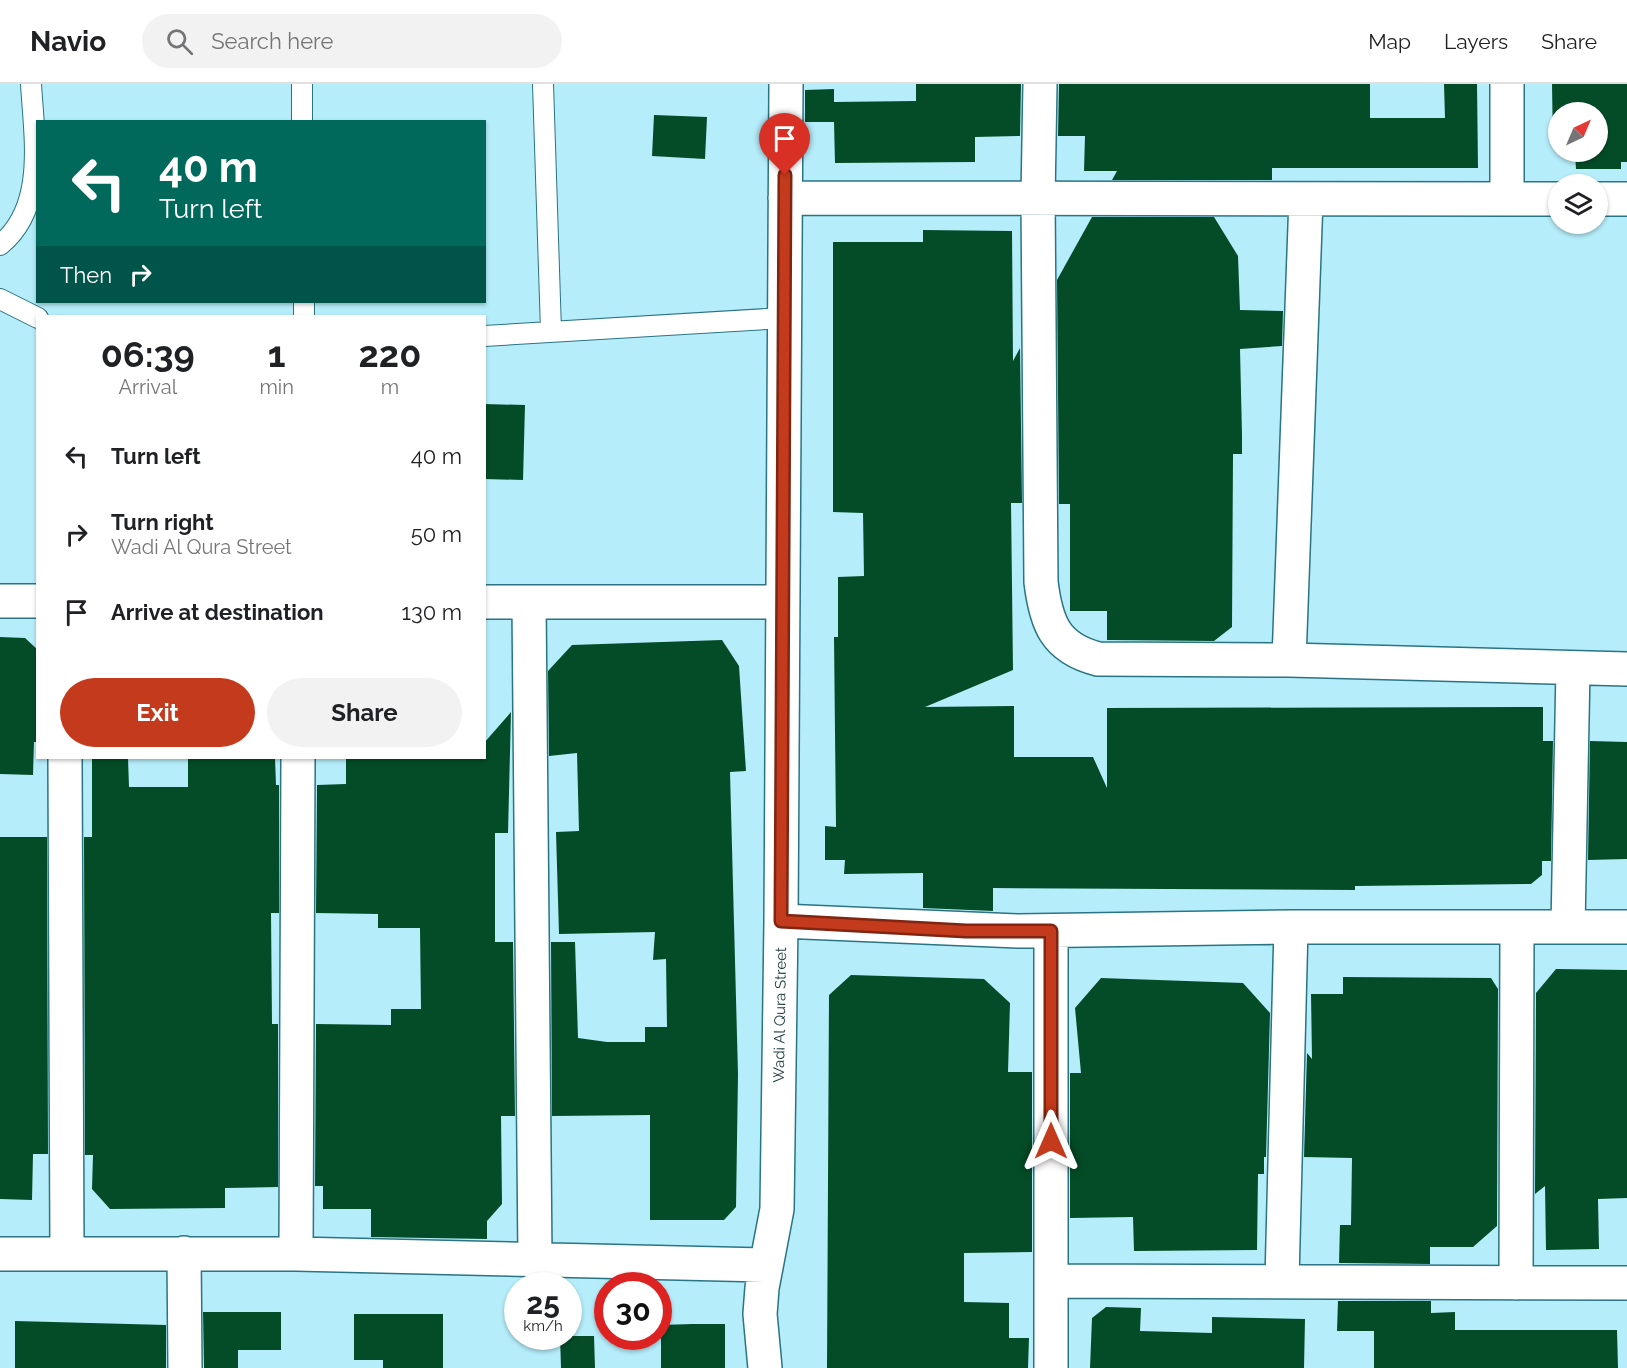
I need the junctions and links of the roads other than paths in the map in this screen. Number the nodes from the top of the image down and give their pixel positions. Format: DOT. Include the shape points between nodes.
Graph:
graph roads {
  1 [pos="32,84"];
  2 [pos="302,84"];
  3 [pos="543,84"];
  4 [pos="786,84"];
  5 [pos="1040,84"];
  6 [pos="1507,84"];
  7 [pos="303,120"];
  8 [pos="785,198"];
  9 [pos="1038,198"];
  10 [pos="1306,199"];
  11 [pos="1507,199"];
  12 [pos="1548,199"];
  13 [pos="1608,199"];
  14 [pos="1627,199"];
  15 [pos="0,244"];
  16 [pos="3,304"];
  17 [pos="36,317"];
  18 [pos="783,318"];
  19 [pos="551,332"];
  20 [pos="486,336"];
  21 [pos="0,602"];
  22 [pos="36,602"];
  23 [pos="486,602"];
  24 [pos="530,602"];
  25 [pos="783,602"];
  26 [pos="1289,660"];
  27 [pos="1573,668"];
  28 [pos="1627,669"];
  29 [pos="65,759"];
  30 [pos="298,759"];
  31 [pos="781,921"];
  32 [pos="1291,927"];
  33 [pos="1568,927"];
  34 [pos="1627,927"];
  35 [pos="1517,928"];
  36 [pos="1051,931"];
  37 [pos="67,1253"];
  38 [pos="184,1253"];
  39 [pos="0,1254"];
  40 [pos="296,1254"];
  41 [pos="535,1260"];
  42 [pos="765,1266"];
  43 [pos="1282,1280"];
  44 [pos="1051,1281"];
  45 [pos="1516,1283"];
  46 [pos="1627,1283"];
  47 [pos="185,1368"];
  48 [pos="765,1368"];
  49 [pos="1051,1368"];
  1 -- 15 [label="lane" via="34,184 22,217"];
  2 -- 7 [label="lane"];
  3 -- 19 [label="lane"];
  4 -- 8 [label="street, Wadi Al Qura Street"];
  5 -- 9 [label="street"];
  6 -- 11 [label="street"];
  8 -- 9 [label="street"];
  8 -- 18 [label="street, Wadi Al Qura Street"];
  9 -- 10 [label="street"];
  9 -- 26 [label="street" via="1041,582 1049,624 1079,654 1098,659"];
  10 -- 11 [label="street"];
  10 -- 26 [label="street"];
  11 -- 12 [label="street"];
  13 -- 14 [label="street"];
  16 -- 17 [label="lane"];
  18 -- 19 [label="lane"];
  18 -- 25 [label="street, Wadi Al Qura Street"];
  19 -- 20 [label="lane"];
  21 -- 22 [label="street"];
  23 -- 24 [label="street"];
  24 -- 25 [label="street"];
  24 -- 41 [label="street"];
  25 -- 31 [label="street, Wadi Al Qura Street"];
  26 -- 27 [label="street"];
  27 -- 28 [label="street"];
  27 -- 33 [label="street"];
  29 -- 37 [label="street"];
  30 -- 40 [label="street"];
  31 -- 36 [label="street" via="966,931"];
  31 -- 42 [label="street, Wadi Al Qura Street" via="777,1209"];
  32 -- 35 [label="street"];
  32 -- 36 [label="street"];
  32 -- 43 [label="street"];
  33 -- 34 [label="street"];
  33 -- 35 [label="street"];
  35 -- 45 [label="street"];
  36 -- 44 [label="street"];
  37 -- 38 [label="street"];
  37 -- 39 [label="street"];
  38 -- 40 [label="street"];
  38 -- 47 [label="street"];
  40 -- 41 [label="street"];
  41 -- 42 [label="street"];
  42 -- 48 [label="street, Wadi Al Qura Street" via="760,1314"];
  43 -- 44 [label="street"];
  43 -- 45 [label="street"];
  44 -- 49 [label="street"];
  45 -- 46 [label="street"];
}
